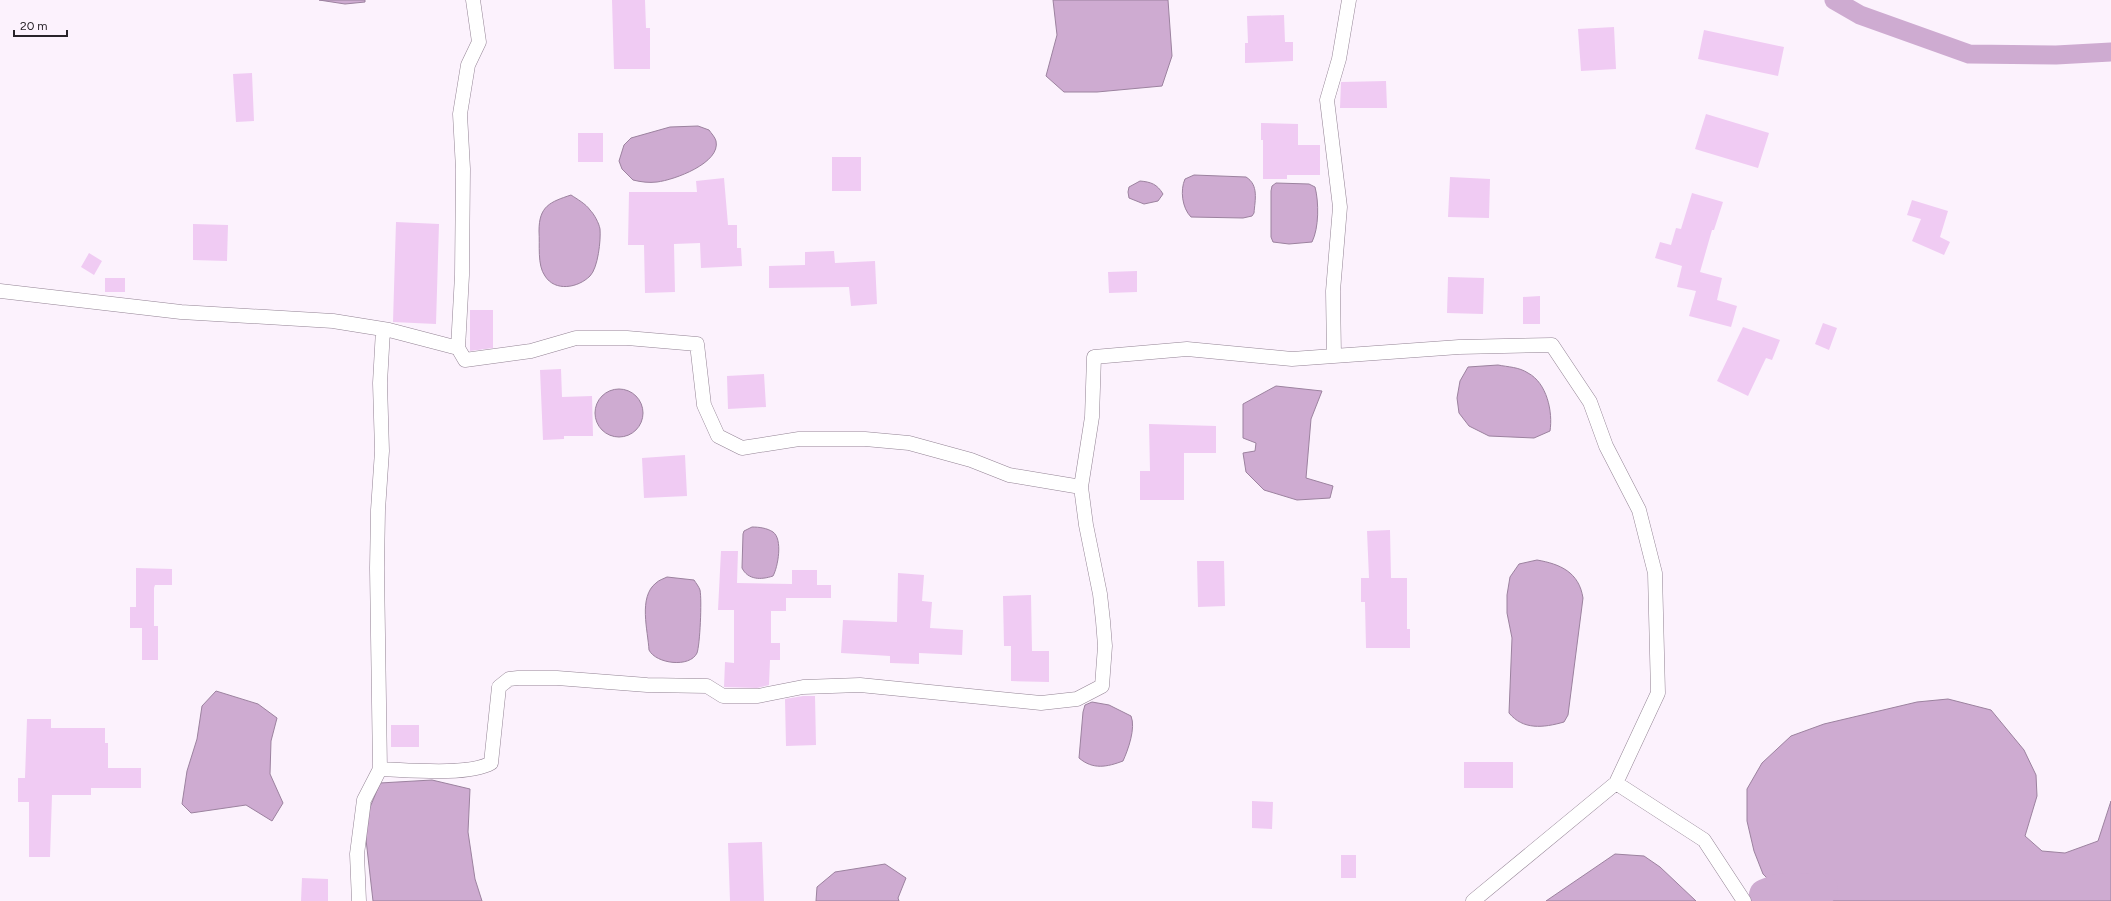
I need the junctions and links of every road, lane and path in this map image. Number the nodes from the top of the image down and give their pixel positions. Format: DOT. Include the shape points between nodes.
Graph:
graph roads {
  1 [pos="473,0"];
  2 [pos="1349,0"];
  3 [pos="0,291"];
  4 [pos="383,330"];
  5 [pos="458,348"];
  6 [pos="1334,355"];
  7 [pos="1081,486"];
  8 [pos="380,769"];
  9 [pos="1616,783"];
  10 [pos="360,901"];
  11 [pos="1474,901"];
  12 [pos="1744,901"];
  1 -- 5 [label="street" via="479,42 468,65 460,114 463,169"];
  2 -- 6 [label="street" via="1339,59 1327,100 1340,207 1333,291"];
  3 -- 4 [label="street" via="181,312 333,320"];
  4 -- 5 [label="street"];
  4 -- 8 [label="street" via="380,383 382,451 377,568"];
  5 -- 7 [label="street" via="465,360 532,351 576,338 627,338 697,344 704,404 718,436 742,448 799,438 865,438 909,444 970,460 1009,475"];
  6 -- 7 [label="street" via="1292,359 1187,349 1094,357 1092,417"];
  6 -- 9 [label="street" via="1552,345 1590,402 1606,446 1639,510 1655,574 1658,693"];
  7 -- 8 [label="street" via="1100,594 1105,646 1102,686 1077,699 1041,703 860,685 804,687 758,696 723,696 707,686 518,678 509,679 499,687 491,763 482,768 455,770"];
  8 -- 10 [label="street" via="364,800 357,854"];
  9 -- 11 [label="street"];
  9 -- 12 [label="street" via="1704,840"];
}
